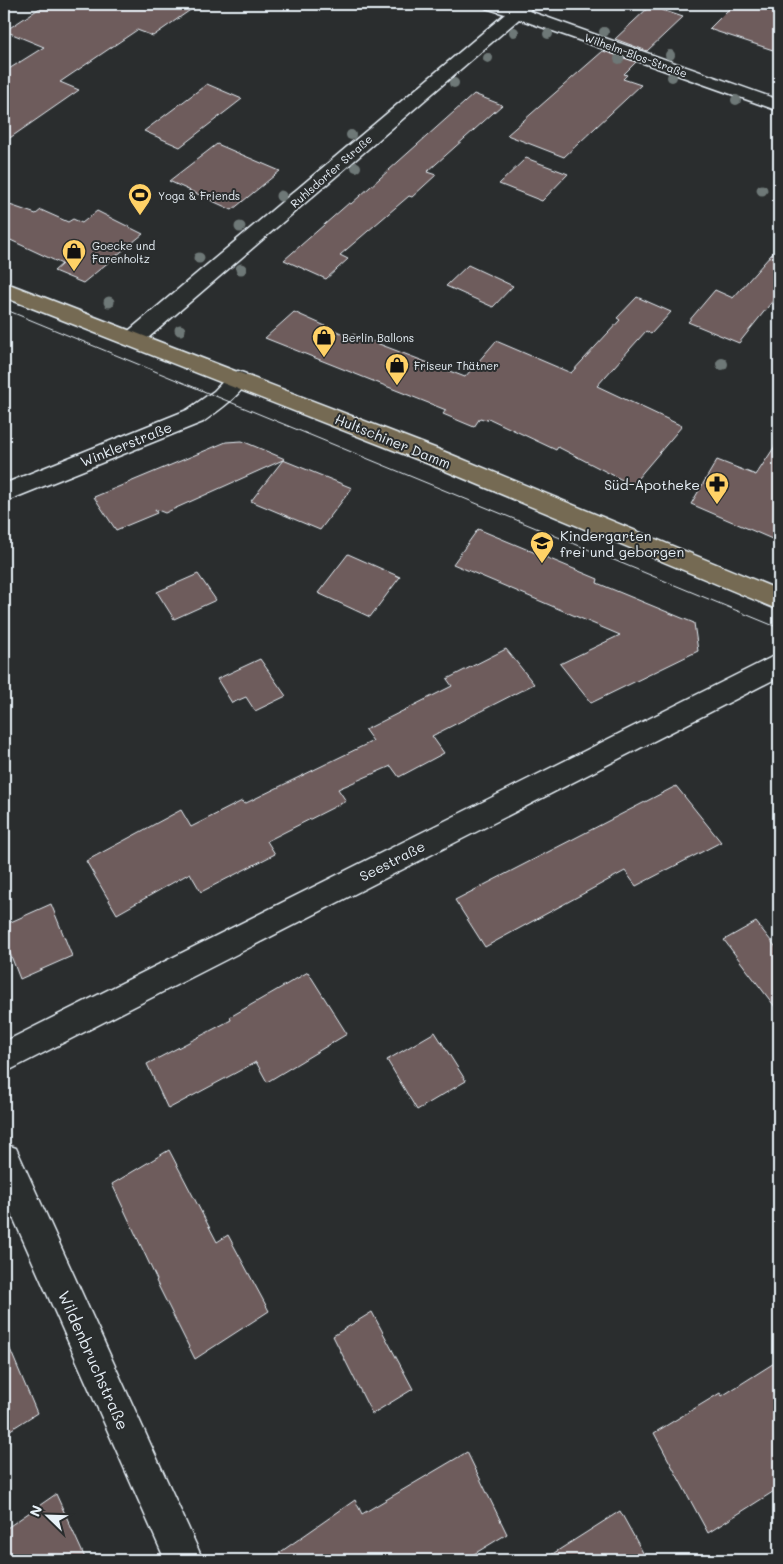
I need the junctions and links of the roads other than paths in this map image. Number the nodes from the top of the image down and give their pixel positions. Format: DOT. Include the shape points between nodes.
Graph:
graph roads {
  1 [pos="492,4"];
  2 [pos="522,8"];
  3 [pos="779,106"];
  4 [pos="4,289"];
  5 [pos="133,339"];
  6 [pos="238,380"];
  7 [pos="4,493"];
  8 [pos="779,600"];
  9 [pos="779,665"];
  10 [pos="4,1058"];
  11 [pos="4,1160"];
  12 [pos="184,1560"];
  1 -- 2 [label="street, Wilhelm-Blos-Straße"];
  2 -- 3 [label="street, Wilhelm-Blos-Straße"];
  2 -- 5 [label="street, Ruhlsdorfer Straße"];
  4 -- 5 [label="main road, Hultschiner Damm"];
  5 -- 6 [label="main road, Hultschiner Damm"];
  6 -- 7 [label="street, Winklerstraße" via="222,397 195,416"];
  6 -- 8 [label="main road, Hultschiner Damm" via="491,480"];
  9 -- 10 [label="street, Seestraße"];
  11 -- 12 [label="street, Wildenbruchstraße"];
}
